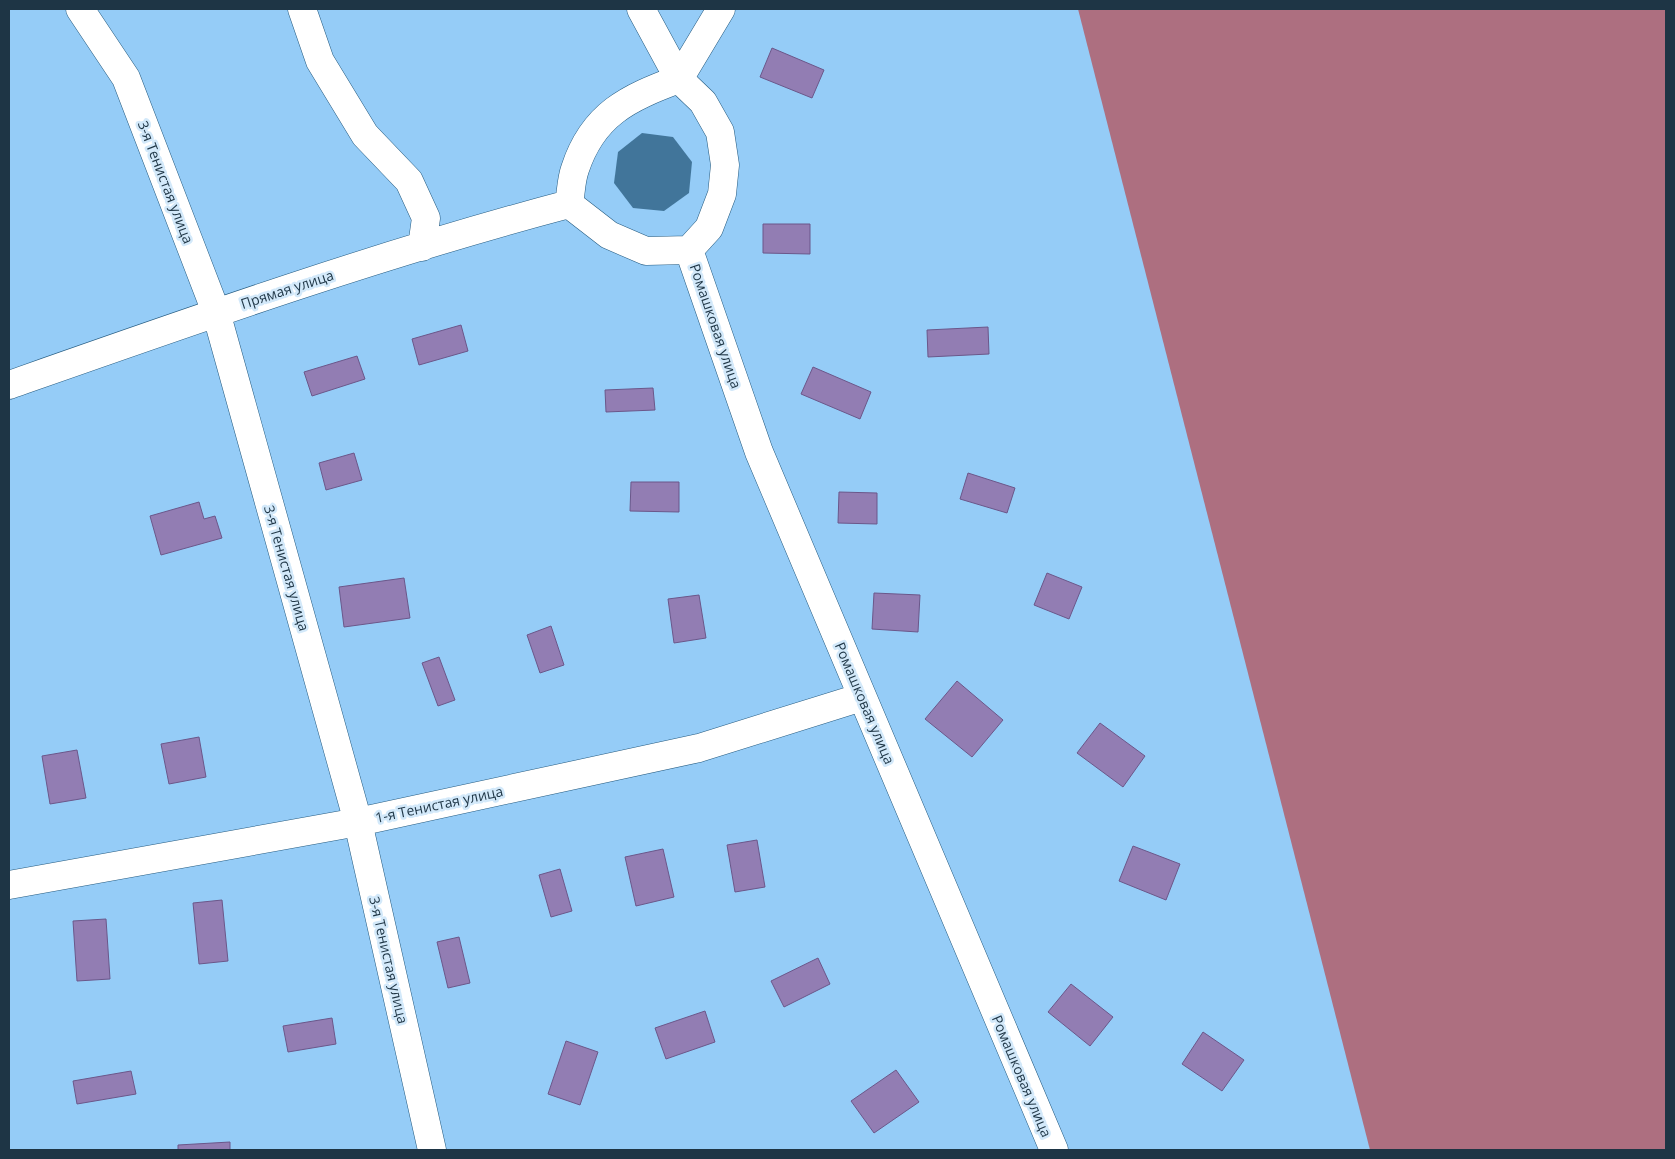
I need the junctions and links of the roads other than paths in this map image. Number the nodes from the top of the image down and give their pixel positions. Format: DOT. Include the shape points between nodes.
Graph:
graph roads {
  1 [pos="80,9"];
  2 [pos="302,9"];
  3 [pos="641,9"];
  4 [pos="721,9"];
  5 [pos="679,79"];
  6 [pos="569,204"];
  7 [pos="422,247"];
  8 [pos="689,250"];
  9 [pos="216,312"];
  10 [pos="9,385"];
  11 [pos="862,697"];
  12 [pos="358,822"];
  13 [pos="9,885"];
  14 [pos="432,1150"];
  15 [pos="1054,1150"];
  1 -- 9 [label="street, 3-я Тенистая улица" via="126,78"];
  2 -- 7 [label="street" via="320,61 360,127 409,181 426,218"];
  3 -- 5 [label="street"];
  4 -- 5 [label="street"];
  5 -- 6 [label="street" via="641,93 610,113 590,135 574,170"];
  5 -- 8 [label="street" via="703,102 720,132 725,164 722,194 709,228"];
  6 -- 7 [label="street, Прямая улица" via="491,224"];
  6 -- 8 [label="street" via="609,235 646,251"];
  7 -- 9 [label="street, Прямая улица"];
  8 -- 11 [label="street, Ромашковая улица" via="760,452"];
  9 -- 10 [label="street, Прямая улица"];
  9 -- 12 [label="street, 3-я Тенистая улица"];
  11 -- 12 [label="street, 1-я Тенистая улица" via="698,748"];
  11 -- 15 [label="street, Ромашковая улица"];
  12 -- 13 [label="street, 1-я Тенистая улица"];
  12 -- 14 [label="street, 3-я Тенистая улица"];
}
